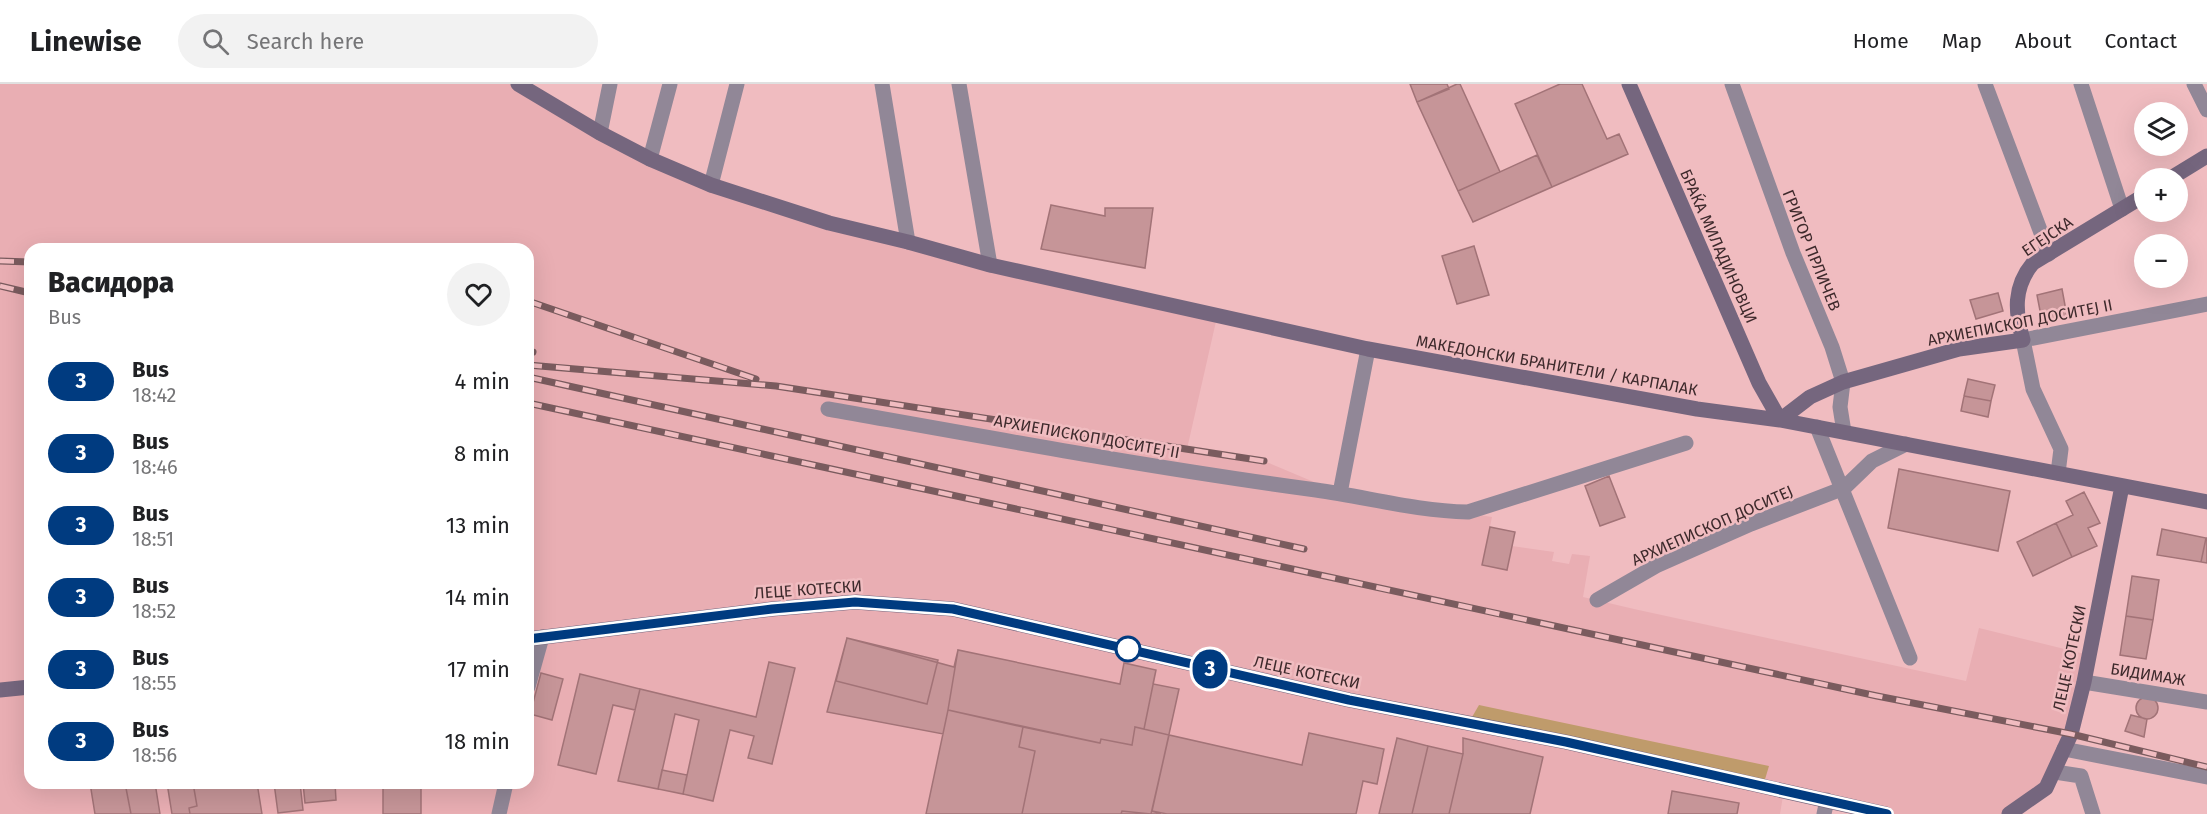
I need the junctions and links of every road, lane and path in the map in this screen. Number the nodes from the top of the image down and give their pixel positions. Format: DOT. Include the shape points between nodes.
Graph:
graph roads {
  1 [pos="518,84"];
  2 [pos="610,84"];
  3 [pos="670,84"];
  4 [pos="737,84"];
  5 [pos="882,84"];
  6 [pos="959,84"];
  7 [pos="1629,84"];
  8 [pos="1732,84"];
  9 [pos="1985,84"];
  10 [pos="2081,84"];
  11 [pos="2194,84"];
  12 [pos="2207,110"];
  13 [pos="600,133"];
  14 [pos="2207,156"];
  15 [pos="650,159"];
  16 [pos="2187,168"];
  17 [pos="711,185"];
  18 [pos="2134,202"];
  19 [pos="2122,209"];
  20 [pos="908,242"];
  21 [pos="2049,254"];
  22 [pos="990,265"];
  23 [pos="2207,304"];
  24 [pos="2023,340"];
  25 [pos="1368,349"];
  26 [pos="1843,382"];
  27 [pos="828,409"];
  28 [pos="1780,420"];
  29 [pos="1817,427"];
  30 [pos="1844,432"];
  31 [pos="1686,442"];
  32 [pos="1906,444"];
  33 [pos="2058,473"];
  34 [pos="2122,486"];
  35 [pos="1844,489"];
  36 [pos="1340,493"];
  37 [pos="2207,502"];
  38 [pos="1597,600"];
  39 [pos="535,638"];
  40 [pos="1910,658"];
  41 [pos="2084,682"];
  42 [pos="24,688"];
  43 [pos="0,690"];
  44 [pos="2207,702"];
  45 [pos="2064,749"];
  46 [pos="2055,772"];
  47 [pos="2207,777"];
  48 [pos="505,789"];
  49 [pos="1825,807"];
  50 [pos="500,814"];
  51 [pos="1886,814"];
  52 [pos="2008,814"];
  53 [pos="2093,814"];
  1 -- 13 [label="main road, МАКЕДОНСКИ БРАНИТЕЛИ / КАРПАЛАК"];
  2 -- 13 [label="street"];
  3 -- 15 [label="street"];
  4 -- 17 [label="street"];
  5 -- 20 [label="street"];
  6 -- 22 [label="street"];
  7 -- 28 [label="main road, БРАЌА МИЛАДИНОВЦИ" via="1759,383"];
  8 -- 26 [label="street, ГРИГОР ПРЛИЧЕВ"];
  9 -- 21 [label="street"];
  10 -- 19 [label="street"];
  11 -- 12 [label="street"];
  13 -- 15 [label="main road, МАКЕДОНСКИ БРАНИТЕЛИ / КАРПАЛАК"];
  14 -- 16 [label="main road"];
  15 -- 17 [label="main road, МАКЕДОНСКИ БРАНИТЕЛИ / КАРПАЛАК"];
  17 -- 20 [label="main road, МАКЕДОНСКИ БРАНИТЕЛИ / КАРПАЛАК" via="829,223"];
  18 -- 19 [label="main road, ЕГЕЈСКА"];
  19 -- 21 [label="main road, ЕГЕЈСКА"];
  20 -- 22 [label="main road, МАКЕДОНСКИ БРАНИТЕЛИ / КАРПАЛАК"];
  21 -- 24 [label="main road, ЕГЕЈСКА" via="2033,263 2017,292 2016,316"];
  22 -- 25 [label="main road, МАКЕДОНСКИ БРАНИТЕЛИ / КАРПАЛАК"];
  23 -- 24 [label="street, АРХИЕПИСКОП ДОСИТЕЈ II"];
  24 -- 26 [label="main road, АРХИЕПИСКОП ДОСИТЕЈ II" via="1959,349"];
  24 -- 33 [label="street, ЕГЕЈСКА" via="2033,389 2061,448"];
  25 -- 28 [label="main road, МАКЕДОНСКИ БРАНИТЕЛИ / КАРПАЛАК" via="1697,409"];
  25 -- 36 [label="street"];
  26 -- 28 [label="main road, АРХИЕПИСКОП ДОСИТЕЈ II" via="1810,397"];
  26 -- 30 [label="street, ГРИГОР ПРЛИЧЕВ" via="1840,406"];
  27 -- 36 [label="street, АРХИЕПИСКОП ДОСИТЕЈ II" via="1190,473"];
  28 -- 29 [label="main road, МАКЕДОНСКИ БРАНИТЕЛИ / КАРПАЛАК"];
  29 -- 30 [label="main road, МАКЕДОНСКИ БРАНИТЕЛИ / КАРПАЛАК"];
  29 -- 35 [label="street"];
  30 -- 32 [label="main road, МАКЕДОНСКИ БРАНИТЕЛИ / КАРПАЛАК"];
  31 -- 36 [label="street, АРХИЕПИСКОП ДОСИТЕЈ II" via="1468,512 1430,512"];
  32 -- 33 [label="main road, МАКЕДОНСКИ БРАНИТЕЛИ / КАРПАЛАК"];
  32 -- 35 [label="street, АРХИЕПИСКОП ДОСИТЕЈ" via="1872,461"];
  33 -- 34 [label="main road, МАКЕДОНСКИ БРАНИТЕЛИ / КАРПАЛАК"];
  34 -- 37 [label="main road, МАКЕДОНСКИ БРАНИТЕЛИ / КАРПАЛАК"];
  34 -- 41 [label="main road, ЛЕЦЕ КОТЕСКИ"];
  35 -- 38 [label="street, АРХИЕПИСКОП ДОСИТЕЈ" via="1656,566"];
  35 -- 40 [label="street"];
  39 -- 49 [label="main road, ЛЕЦЕ КОТЕСКИ" via="855,602 953,609 1349,700 1566,742"];
  41 -- 44 [label="street, БИДИМАЖ"];
  41 -- 45 [label="main road, ЛЕЦЕ КОТЕСКИ"];
  42 -- 43 [label="main road"];
  45 -- 46 [label="main road, ЛЕЦЕ КОТЕСКИ"];
  45 -- 47 [label="street"];
  46 -- 52 [label="main road, ЛЕЦЕ КОТЕСКИ" via="2046,788"];
  46 -- 53 [label="street" via="2081,776"];
  48 -- 50 [label="street"];
  49 -- 51 [label="main road, ЛЕЦЕ КОТЕСКИ"];
}
